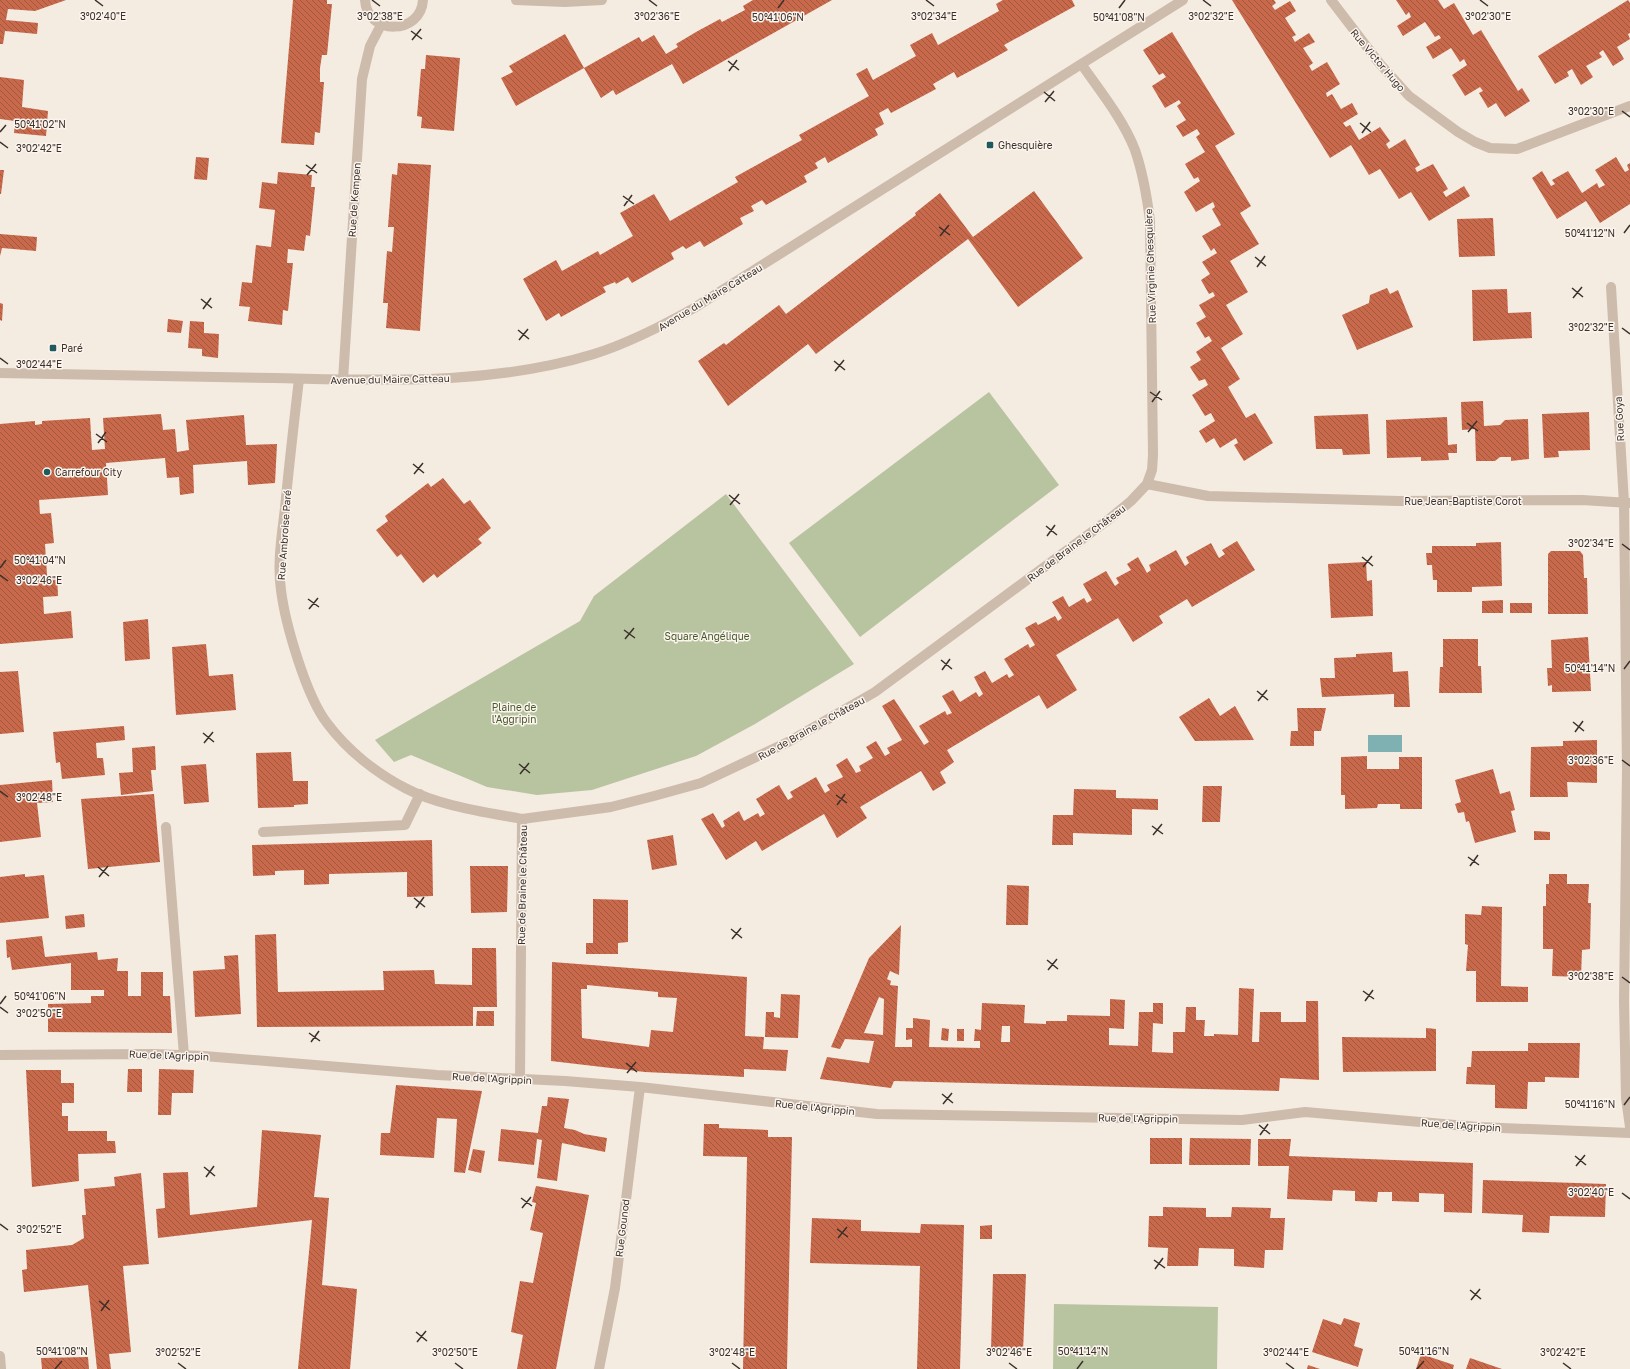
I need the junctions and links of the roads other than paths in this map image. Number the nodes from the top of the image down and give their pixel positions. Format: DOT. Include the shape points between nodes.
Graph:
graph roads {
  1 [pos="365,0"];
  2 [pos="423,0"];
  3 [pos="516,0"];
  4 [pos="602,0"];
  5 [pos="1183,0"];
  6 [pos="1331,0"];
  7 [pos="381,25"];
  8 [pos="1082,64"];
  9 [pos="1630,106"];
  10 [pos="1611,287"];
  11 [pos="0,373"];
  12 [pos="299,379"];
  13 [pos="343,380"];
  14 [pos="1147,484"];
  15 [pos="1627,503"];
  16 [pos="420,794"];
  17 [pos="522,819"];
  18 [pos="166,827"];
  19 [pos="263,832"];
  20 [pos="0,1054"];
  21 [pos="184,1055"];
  22 [pos="520,1079"];
  23 [pos="640,1087"];
  24 [pos="1630,1127"];
  25 [pos="1630,1133"];
  26 [pos="0,1356"];
  27 [pos="1,1369"];
  28 [pos="599,1369"];
  1 -- 7 [label="street" via="368,12"];
  2 -- 7 [label="street" via="423,6 411,23 391,28"];
  3 -- 4 [label="street"];
  5 -- 8 [label="street, Avenue du Maire Catteau"];
  6 -- 9 [label="street, Rue Victor Hugo" via="1380,64 1409,96 1458,132 1490,148 1517,149"];
  7 -- 13 [label="street, Rue de Kempen" via="370,46 362,79"];
  8 -- 13 [label="street, Avenue du Maire Catteau" via="737,282 658,328 595,353 512,372 480,377"];
  8 -- 14 [label="street, Rue Virginie Ghesquière" via="1128,136 1138,161 1147,198 1150,221 1153,454 1152,470"];
  10 -- 15 [label="street, Rue Goya"];
  11 -- 12 [label="street, Avenue du Maire Catteau"];
  12 -- 13 [label="street, Avenue du Maire Catteau"];
  12 -- 16 [label="street, Rue Ambroise Paré" via="281,555 280,589 287,621 310,692 326,722 350,748 379,773"];
  14 -- 15 [label="street, Rue Jean-Baptiste Corot" via="1208,496 1399,501 1582,500"];
  14 -- 17 [label="street, Rue de Braine le Château" via="1108,520 875,692 788,742 701,782 654,796 611,807"];
  15 -- 24 [label="street, Rue Goya" via="1624,1002 1626,1098"];
  16 -- 17 [label="street, Rue Ambroise Paré" via="472,809"];
  16 -- 19 [label="street" via="405,825"];
  17 -- 22 [label="street, Rue de Braine le Château"];
  18 -- 21 [label="street"];
  20 -- 21 [label="street, Rue de l'Agrippin"];
  21 -- 22 [label="street, Rue de l'Agrippin"];
  22 -- 23 [label="street, Rue de l'Agrippin"];
  23 -- 25 [label="street, Rue de l'Agrippin" via="877,1114 1242,1120 1305,1112 1478,1127"];
  23 -- 28 [label="street, Rue Gounod" via="615,1288"];
  26 -- 27 [label="street"];
}
